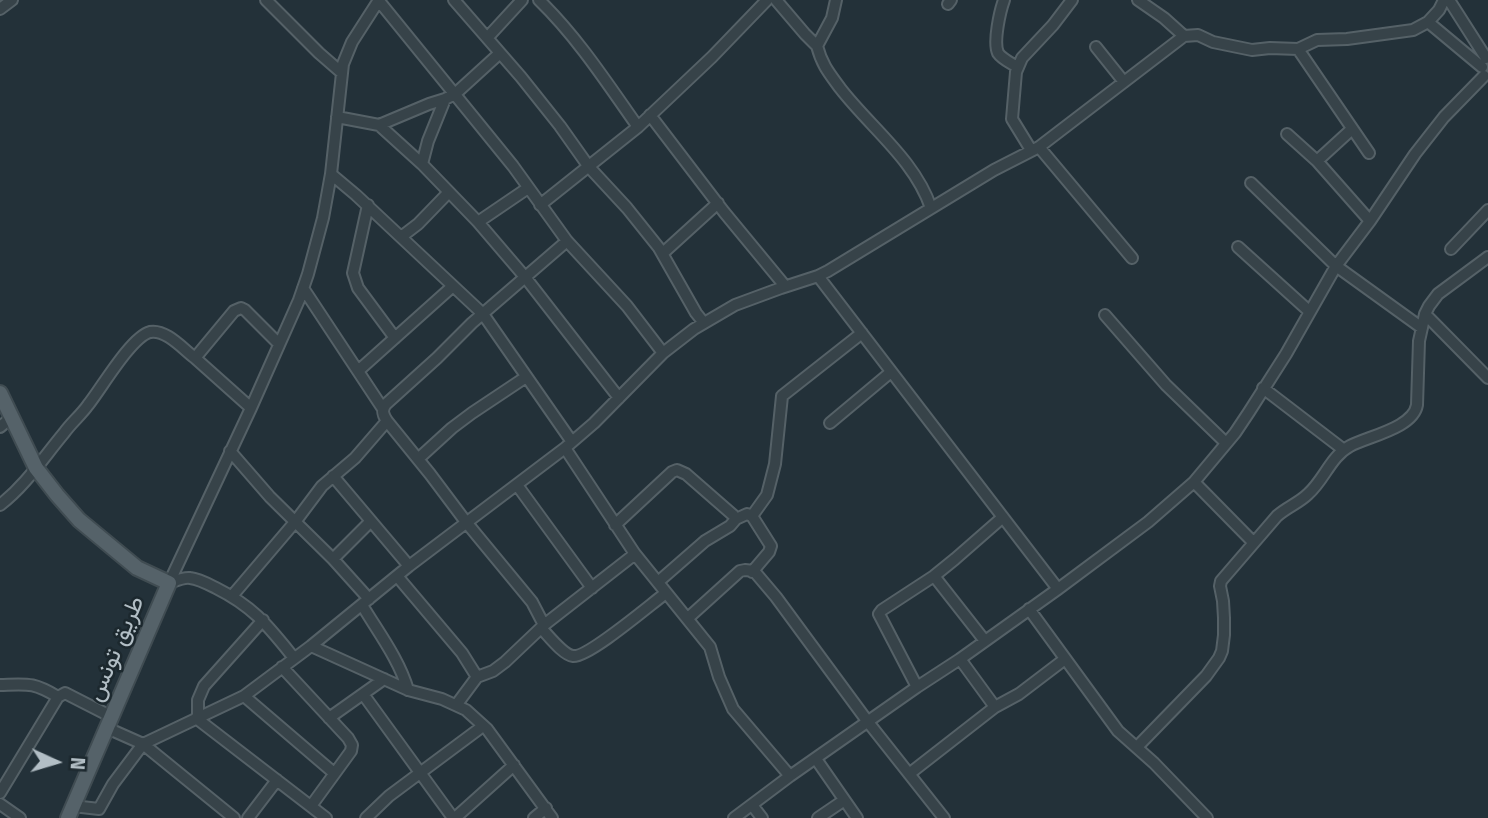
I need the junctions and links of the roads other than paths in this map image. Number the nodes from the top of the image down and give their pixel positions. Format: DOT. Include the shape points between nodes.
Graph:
graph roads {
  1 [pos="12,0"];
  2 [pos="266,0"];
  3 [pos="379,0"];
  4 [pos="454,0"];
  5 [pos="522,0"];
  6 [pos="540,0"];
  7 [pos="767,0"];
  8 [pos="776,0"];
  9 [pos="836,0"];
  10 [pos="1004,0"];
  11 [pos="1072,0"];
  12 [pos="1138,0"];
  13 [pos="1447,0"];
  14 [pos="0,9"];
  15 [pos="1428,22"];
  16 [pos="1184,36"];
  17 [pos="488,37"];
  18 [pos="817,46"];
  19 [pos="1096,47"];
  20 [pos="1298,49"];
  21 [pos="500,53"];
  22 [pos="1017,67"];
  23 [pos="1486,68"];
  24 [pos="341,74"];
  25 [pos="1124,82"];
  26 [pos="450,97"];
  27 [pos="650,115"];
  28 [pos="337,117"];
  29 [pos="379,125"];
  30 [pos="638,127"];
  31 [pos="1352,129"];
  32 [pos="1287,134"];
  33 [pos="1035,148"];
  34 [pos="1369,153"];
  35 [pos="1317,161"];
  36 [pos="422,164"];
  37 [pos="589,167"];
  38 [pos="331,174"];
  39 [pos="1251,183"];
  40 [pos="528,188"];
  41 [pos="449,192"];
  42 [pos="718,203"];
  43 [pos="368,205"];
  44 [pos="540,205"];
  45 [pos="931,208"];
  46 [pos="1488,210"];
  47 [pos="1370,221"];
  48 [pos="478,222"];
  49 [pos="401,237"];
  50 [pos="567,241"];
  51 [pos="1238,247"];
  52 [pos="1451,249"];
  53 [pos="663,253"];
  54 [pos="1488,257"];
  55 [pos="1132,258"];
  56 [pos="1336,266"];
  57 [pos="818,276"];
  58 [pos="526,277"];
  59 [pos="453,286"];
  60 [pos="785,286"];
  61 [pos="303,288"];
  62 [pos="1310,312"];
  63 [pos="483,314"];
  64 [pos="1425,314"];
  65 [pos="1105,315"];
  66 [pos="704,323"];
  67 [pos="1422,328"];
  68 [pos="862,333"];
  69 [pos="395,338"];
  70 [pos="279,344"];
  71 [pos="663,353"];
  72 [pos="195,358"];
  73 [pos="358,371"];
  74 [pos="891,372"];
  75 [pos="526,377"];
  76 [pos="1488,378"];
  77 [pos="1263,388"];
  78 [pos="0,393"];
  79 [pos="619,398"];
  80 [pos="251,408"];
  81 [pos="383,409"];
  82 [pos="12,417"];
  83 [pos="387,421"];
  84 [pos="830,422"];
  85 [pos="0,427"];
  86 [pos="1226,443"];
  87 [pos="568,445"];
  88 [pos="1344,450"];
  89 [pos="230,451"];
  90 [pos="418,459"];
  91 [pos="36,468"];
  92 [pos="333,476"];
  93 [pos="1194,482"];
  94 [pos="517,485"];
  95 [pos="0,505"];
  96 [pos="752,516"];
  97 [pos="1003,517"];
  98 [pos="736,519"];
  99 [pos="371,521"];
  100 [pos="295,522"];
  101 [pos="466,522"];
  102 [pos="615,525"];
  103 [pos="1253,542"];
  104 [pos="635,554"];
  105 [pos="333,559"];
  106 [pos="409,566"];
  107 [pos="752,572"];
  108 [pos="397,576"];
  109 [pos="933,576"];
  110 [pos="658,582"];
  111 [pos="169,583"];
  112 [pos="592,588"];
  113 [pos="1058,589"];
  114 [pos="666,593"];
  115 [pos="232,596"];
  116 [pos="365,602"];
  117 [pos="1029,609"];
  118 [pos="688,618"];
  119 [pos="263,620"];
  120 [pos="542,626"];
  121 [pos="985,641"];
  122 [pos="311,646"];
  123 [pos="294,659"];
  124 [pos="960,659"];
  125 [pos="1065,659"];
  126 [pos="282,667"];
  127 [pos="477,677"];
  128 [pos="384,679"];
  129 [pos="0,685"];
  130 [pos="917,687"];
  131 [pos="408,690"];
  132 [pos="363,694"];
  133 [pos="58,696"];
  134 [pos="244,696"];
  135 [pos="457,704"];
  136 [pos="996,707"];
  137 [pos="197,717"];
  138 [pos="329,718"];
  139 [pos="109,722"];
  140 [pos="868,722"];
  141 [pos="483,726"];
  142 [pos="143,744"];
  143 [pos="1137,747"];
  144 [pos="816,760"];
  145 [pos="514,765"];
  146 [pos="0,768"];
  147 [pos="334,773"];
  148 [pos="421,773"];
  149 [pos="12,774"];
  150 [pos="909,774"];
  151 [pos="790,776"];
  152 [pos="277,780"];
  153 [pos="0,793"];
  154 [pos="843,800"];
  155 [pos="0,804"];
  156 [pos="752,805"];
  157 [pos="311,806"];
  158 [pos="70,812"];
  159 [pos="549,813"];
  160 [pos="20,818"];
  161 [pos="234,818"];
  162 [pos="248,818"];
  163 [pos="326,818"];
  164 [pos="366,818"];
  165 [pos="454,818"];
  166 [pos="534,818"];
  167 [pos="734,818"];
  168 [pos="762,818"];
  169 [pos="818,818"];
  170 [pos="857,818"];
  171 [pos="944,818"];
  172 [pos="1207,818"];
  1 -- 14 [label="street"];
  2 -- 24 [label="street"];
  3 -- 24 [label="street" via="352,42"];
  3 -- 26 [label="street"];
  4 -- 17 [label="street"];
  5 -- 17 [label="street"];
  6 -- 30 [label="street" via="588,54"];
  7 -- 27 [label="street"];
  8 -- 18 [label="street"];
  9 -- 18 [label="street"];
  10 -- 22 [label="street" via="997,49"];
  11 -- 22 [label="street"];
  12 -- 16 [label="street"];
  13 -- 15 [label="street"];
  13 -- 23 [label="street"];
  15 -- 20 [label="street" via="1413,30 1317,40"];
  15 -- 23 [label="street"];
  16 -- 20 [label="street" via="1198,35 1252,50"];
  16 -- 25 [label="street"];
  17 -- 21 [label="street"];
  18 -- 45 [label="street" via="823,65 917,178"];
  19 -- 25 [label="street"];
  20 -- 31 [label="street"];
  21 -- 26 [label="street"];
  21 -- 37 [label="street"];
  22 -- 33 [label="street" via="1012,119"];
  23 -- 47 [label="street" via="1415,154"];
  24 -- 28 [label="street"];
  25 -- 33 [label="street"];
  26 -- 29 [label="street"];
  26 -- 36 [label="street"];
  26 -- 40 [label="street"];
  27 -- 30 [label="street"];
  27 -- 42 [label="street"];
  28 -- 29 [label="street"];
  28 -- 38 [label="street"];
  29 -- 36 [label="street"];
  30 -- 37 [label="street"];
  31 -- 34 [label="street"];
  31 -- 35 [label="street"];
  32 -- 35 [label="street"];
  33 -- 45 [label="street"];
  33 -- 55 [label="street"];
  35 -- 47 [label="street"];
  36 -- 41 [label="street"];
  37 -- 44 [label="street"];
  37 -- 53 [label="street"];
  38 -- 43 [label="street"];
  38 -- 61 [label="street"];
  39 -- 56 [label="street"];
  40 -- 44 [label="street"];
  40 -- 48 [label="street"];
  41 -- 48 [label="street"];
  41 -- 49 [label="street"];
  42 -- 53 [label="street"];
  42 -- 60 [label="street"];
  43 -- 49 [label="street"];
  43 -- 69 [label="street" via="353,273 358,288"];
  44 -- 50 [label="street"];
  45 -- 57 [label="street"];
  46 -- 52 [label="street"];
  47 -- 56 [label="street"];
  48 -- 58 [label="street"];
  49 -- 59 [label="street"];
  50 -- 58 [label="street"];
  50 -- 71 [label="street"];
  51 -- 62 [label="street"];
  53 -- 66 [label="street"];
  54 -- 64 [label="street" via="1438,294"];
  56 -- 62 [label="street"];
  56 -- 67 [label="street"];
  57 -- 60 [label="street"];
  57 -- 68 [label="street"];
  58 -- 63 [label="street"];
  58 -- 79 [label="street"];
  59 -- 63 [label="street"];
  59 -- 69 [label="street"];
  60 -- 66 [label="street"];
  61 -- 70 [label="street"];
  61 -- 73 [label="street"];
  62 -- 77 [label="street"];
  63 -- 75 [label="street"];
  63 -- 81 [label="street"];
  64 -- 67 [label="street"];
  64 -- 76 [label="street"];
  65 -- 86 [label="street" via="1166,385"];
  66 -- 71 [label="street"];
  67 -- 88 [label="street" via="1416,411 1399,426"];
  68 -- 74 [label="street"];
  68 -- 96 [label="street" via="782,396 775,464 767,495"];
  69 -- 73 [label="street"];
  70 -- 72 [label="street" via="245,310 238,309"];
  70 -- 80 [label="street"];
  71 -- 79 [label="street"];
  72 -- 80 [label="street"];
  72 -- 91 [label="street" via="165,335 144,335"];
  73 -- 81 [label="street"];
  74 -- 84 [label="street"];
  74 -- 97 [label="street"];
  75 -- 87 [label="street"];
  75 -- 90 [label="street" via="452,428"];
  77 -- 86 [label="street"];
  77 -- 88 [label="street"];
  78 -- 82 [label="main road, طريق تونس"];
  79 -- 87 [label="street"];
  80 -- 89 [label="street"];
  81 -- 83 [label="street"];
  82 -- 85 [label="street"];
  82 -- 91 [label="main road, طريق تونس"];
  83 -- 90 [label="street"];
  83 -- 92 [label="street"];
  86 -- 93 [label="street"];
  87 -- 94 [label="street"];
  87 -- 102 [label="street"];
  88 -- 103 [label="street" via="1306,497 1284,510"];
  89 -- 100 [label="street"];
  89 -- 111 [label="street"];
  90 -- 101 [label="street"];
  91 -- 95 [label="street"];
  91 -- 111 [label="main road, طريق تونس" via="79,520 137,568"];
  92 -- 99 [label="street"];
  92 -- 100 [label="street"];
  93 -- 103 [label="street"];
  93 -- 113 [label="street"];
  94 -- 101 [label="street"];
  94 -- 112 [label="street"];
  96 -- 98 [label="street"];
  96 -- 107 [label="street" via="771,546"];
  97 -- 109 [label="street"];
  97 -- 113 [label="street"];
  98 -- 102 [label="street" via="677,470"];
  98 -- 110 [label="street"];
  99 -- 105 [label="street"];
  99 -- 106 [label="street"];
  100 -- 105 [label="street"];
  100 -- 115 [label="street"];
  101 -- 106 [label="street"];
  101 -- 120 [label="street" via="532,602"];
  102 -- 104 [label="street"];
  103 -- 143 [label="street" via="1221,582 1224,635 1219,658"];
  104 -- 110 [label="street"];
  104 -- 112 [label="street"];
  105 -- 116 [label="street"];
  106 -- 108 [label="street"];
  107 -- 118 [label="street" via="740,571"];
  107 -- 140 [label="street" via="776,597"];
  108 -- 116 [label="street"];
  108 -- 127 [label="street"];
  109 -- 121 [label="street"];
  109 -- 130 [label="street" via="879,614"];
  110 -- 114 [label="street"];
  111 -- 115 [label="street" via="187,577"];
  111 -- 139 [label="main road, طريق تونس"];
  112 -- 120 [label="street"];
  113 -- 117 [label="street"];
  114 -- 118 [label="street"];
  114 -- 120 [label="street" via="593,649 576,656 564,652"];
  115 -- 119 [label="street"];
  116 -- 122 [label="street"];
  116 -- 131 [label="street"];
  117 -- 121 [label="street"];
  117 -- 125 [label="street"];
  118 -- 151 [label="street" via="710,647 733,709"];
  119 -- 123 [label="street"];
  119 -- 137 [label="street" via="204,685"];
  120 -- 127 [label="street" via="505,662"];
  121 -- 124 [label="street"];
  122 -- 123 [label="street"];
  122 -- 128 [label="street"];
  123 -- 126 [label="street"];
  124 -- 130 [label="street"];
  124 -- 136 [label="street"];
  125 -- 136 [label="street"];
  125 -- 143 [label="street" via="1118,731"];
  126 -- 134 [label="street"];
  126 -- 138 [label="street"];
  127 -- 135 [label="street"];
  128 -- 131 [label="street"];
  128 -- 132 [label="street"];
  129 -- 133 [label="street" via="39,686"];
  130 -- 140 [label="street"];
  131 -- 135 [label="street"];
  132 -- 138 [label="street"];
  132 -- 148 [label="street"];
  133 -- 139 [label="street" via="71,695"];
  133 -- 149 [label="street"];
  134 -- 137 [label="street"];
  134 -- 147 [label="street"];
  135 -- 141 [label="street"];
  136 -- 150 [label="street"];
  137 -- 142 [label="street"];
  137 -- 152 [label="street"];
  138 -- 147 [label="street" via="352,745"];
  139 -- 142 [label="street"];
  139 -- 158 [label="main road, طريق تونس"];
  140 -- 144 [label="street"];
  140 -- 150 [label="street"];
  141 -- 145 [label="street"];
  141 -- 148 [label="street"];
  142 -- 158 [label="street" via="99,808"];
  142 -- 161 [label="street"];
  143 -- 172 [label="street"];
  144 -- 151 [label="street"];
  144 -- 154 [label="street"];
  145 -- 159 [label="street"];
  145 -- 165 [label="street"];
  146 -- 149 [label="street"];
  147 -- 157 [label="street"];
  148 -- 164 [label="street"];
  148 -- 165 [label="street"];
  149 -- 153 [label="street"];
  150 -- 171 [label="street"];
  151 -- 156 [label="street"];
  152 -- 157 [label="street"];
  152 -- 162 [label="street"];
  154 -- 169 [label="street"];
  154 -- 170 [label="street"];
  155 -- 160 [label="street"];
  156 -- 167 [label="street"];
  156 -- 168 [label="street"];
  157 -- 163 [label="street"];
  159 -- 166 [label="street"];
}
